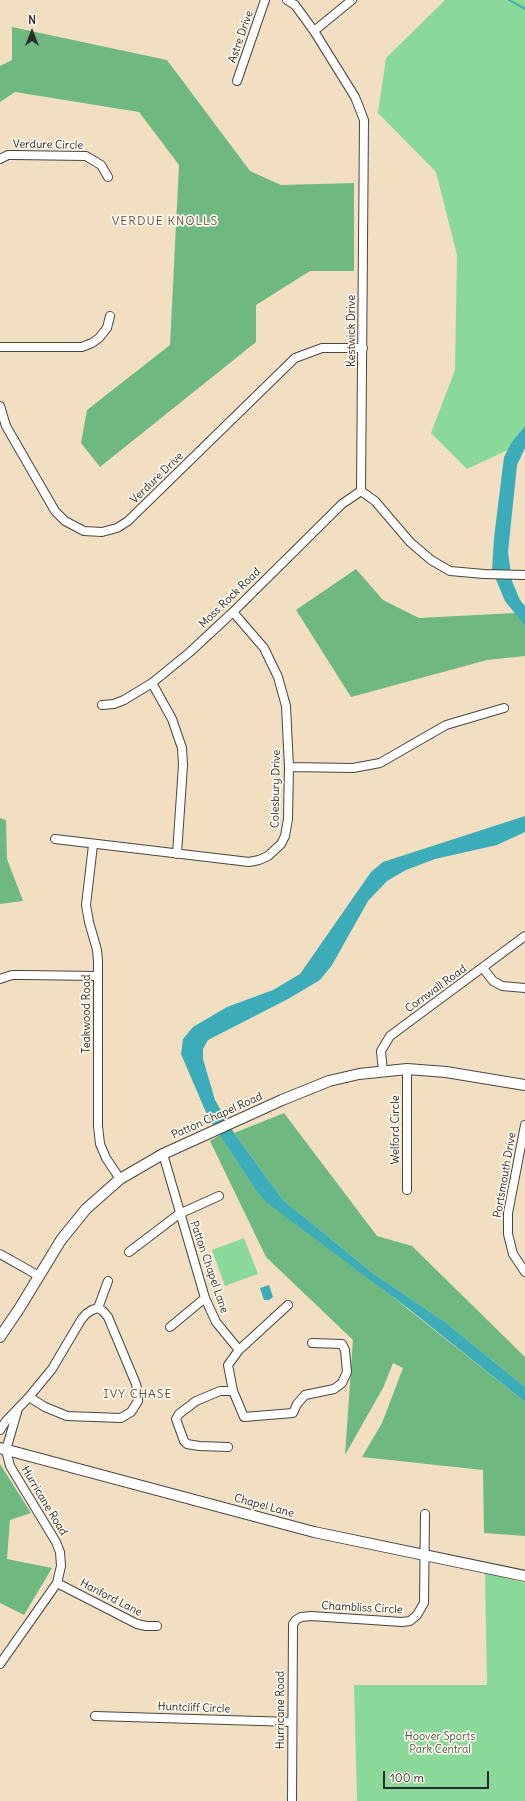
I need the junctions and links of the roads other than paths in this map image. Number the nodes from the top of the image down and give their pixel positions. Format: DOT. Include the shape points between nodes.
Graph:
graph roads {
  1 [pos="266,0"];
  2 [pos="287,0"];
  3 [pos="352,0"];
  4 [pos="314,31"];
  5 [pos="237,82"];
  6 [pos="1,158"];
  7 [pos="108,177"];
  8 [pos="110,316"];
  9 [pos="0,347"];
  10 [pos="363,348"];
  11 [pos="0,406"];
  12 [pos="3,427"];
  13 [pos="361,491"];
  14 [pos="523,575"];
  15 [pos="233,612"];
  16 [pos="152,683"];
  17 [pos="102,705"];
  18 [pos="504,708"];
  19 [pos="289,767"];
  20 [pos="55,839"];
  21 [pos="93,845"];
  22 [pos="176,854"];
  23 [pos="525,936"];
  24 [pos="483,968"];
  25 [pos="98,976"];
  26 [pos="0,979"];
  27 [pos="525,988"];
  28 [pos="407,1069"];
  29 [pos="383,1072"];
  30 [pos="525,1085"];
  31 [pos="525,1125"];
  32 [pos="162,1154"];
  33 [pos="120,1179"];
  34 [pos="407,1190"];
  35 [pos="219,1196"];
  36 [pos="179,1214"];
  37 [pos="129,1252"];
  38 [pos="0,1254"];
  39 [pos="525,1272"];
  40 [pos="39,1276"];
  41 [pos="108,1281"];
  42 [pos="205,1298"];
  43 [pos="288,1305"];
  44 [pos="98,1308"];
  45 [pos="170,1327"];
  46 [pos="0,1337"];
  47 [pos="312,1343"];
  48 [pos="239,1350"];
  49 [pos="233,1391"];
  50 [pos="29,1397"];
  51 [pos="17,1412"];
  52 [pos="0,1430"];
  53 [pos="228,1447"];
  54 [pos="3,1449"];
  55 [pos="425,1514"];
  56 [pos="424,1555"];
  57 [pos="525,1576"];
  58 [pos="57,1583"];
  59 [pos="296,1620"];
  60 [pos="157,1626"];
  61 [pos="0,1664"];
  62 [pos="95,1716"];
  63 [pos="292,1722"];
  64 [pos="292,1801"];
  1 -- 5 [label="street, Astre Drive"];
  2 -- 4 [label="street, Kestwick Drive"];
  3 -- 4 [label="street"];
  4 -- 10 [label="street, Kestwick Drive" via="355,97 364,120"];
  6 -- 7 [label="street, Verdure Circle" via="13,155 86,156 101,165"];
  8 -- 9 [label="street" via="107,328 99,338 82,347"];
  10 -- 12 [label="street, Verdure Drive" via="322,348 295,358 128,521 117,528 102,532 84,531 65,521 55,511"];
  10 -- 13 [label="street, Kestwick Drive"];
  11 -- 12 [label="street, Verdure Drive"];
  13 -- 14 [label="street" via="375,501 410,542 430,560 450,571"];
  13 -- 15 [label="street, Moss Rock Road" via="342,504"];
  15 -- 16 [label="street, Moss Rock Road"];
  15 -- 19 [label="street, Colesbury Drive" via="264,648 278,677 286,706"];
  16 -- 17 [label="street, Moss Rock Road" via="124,700"];
  16 -- 22 [label="street" via="172,719 182,748"];
  18 -- 19 [label="street" via="446,725 380,763 353,768"];
  19 -- 22 [label="street, Colesbury Drive" via="287,829 281,844 268,856 249,862"];
  20 -- 21 [label="street, Colesbury Drive"];
  21 -- 22 [label="street, Colesbury Drive"];
  21 -- 25 [label="street, Teakwood Road" via="86,905 88,922 97,950"];
  23 -- 24 [label="street, Cornwall Road"];
  24 -- 27 [label="street" via="493,981 502,986"];
  24 -- 29 [label="street, Cornwall Road" via="390,1036 381,1052"];
  25 -- 26 [label="street" via="12,975"];
  25 -- 33 [label="street, Teakwood Road" via="98,1126 100,1144"];
  28 -- 29 [label="street, Patton Chapel Road"];
  28 -- 30 [label="street, Patton Chapel Road" via="446,1072"];
  28 -- 34 [label="street, Welford Circle"];
  29 -- 32 [label="street, Patton Chapel Road" via="329,1081"];
  31 -- 39 [label="street, Portsmouth Drive" via="508,1213 508,1234 513,1254"];
  32 -- 33 [label="street, Patton Chapel Road"];
  32 -- 36 [label="street, Patton Chapel Lane"];
  33 -- 40 [label="street, Patton Chapel Road" via="97,1197 76,1220"];
  35 -- 36 [label="street"];
  36 -- 37 [label="street"];
  36 -- 42 [label="street, Patton Chapel Lane"];
  38 -- 40 [label="street"];
  40 -- 46 [label="street, Patton Chapel Road"];
  41 -- 44 [label="street"];
  42 -- 45 [label="street"];
  42 -- 48 [label="street, Patton Chapel Lane" via="216,1322"];
  43 -- 48 [label="street"];
  44 -- 50 [label="street" via="86,1314 81,1320 55,1364"];
  44 -- 50 [label="street" via="108,1317 136,1384 138,1401 131,1412 127,1416 114,1419 67,1416"];
  47 -- 49 [label="street" via="342,1344 347,1372 342,1383 334,1388 305,1395 293,1413 244,1417"];
  48 -- 49 [label="street" via="228,1365"];
  49 -- 53 [label="street" via="220,1391 196,1401 176,1419 187,1444"];
  50 -- 51 [label="street"];
  51 -- 52 [label="street"];
  51 -- 54 [label="street"];
  54 -- 56 [label="street, Chapel Lane" via="314,1532"];
  54 -- 58 [label="street, Hurricane Road" via="10,1466 56,1542 62,1559"];
  55 -- 56 [label="street, Chambliss Circle"];
  56 -- 57 [label="street, Chapel Lane"];
  56 -- 59 [label="street, Chambliss Circle" via="424,1603 410,1621 311,1616"];
  58 -- 60 [label="street, Hanford Lane" via="137,1624"];
  58 -- 61 [label="street, Hurricane Road"];
  59 -- 63 [label="street, Hurricane Road" via="292,1633"];
  62 -- 63 [label="street, Huntcliff Circle"];
  63 -- 64 [label="street, Hurricane Road"];
}
